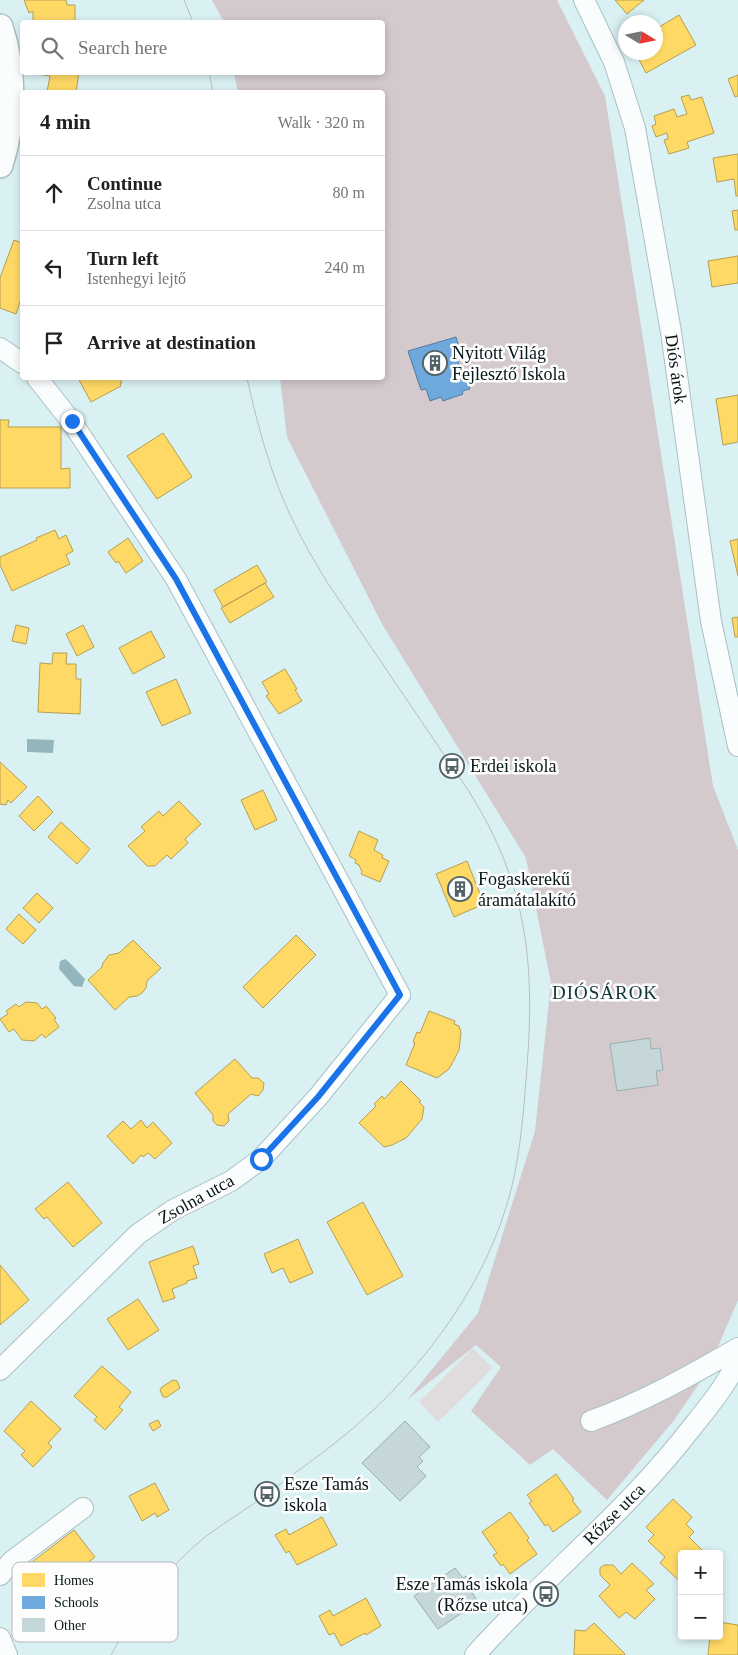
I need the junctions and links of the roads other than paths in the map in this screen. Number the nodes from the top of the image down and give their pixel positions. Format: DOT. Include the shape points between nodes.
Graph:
graph roads {
  1 [pos="584,0"];
  2 [pos="0,27"];
  3 [pos="0,165"];
  4 [pos="0,348"];
  5 [pos="20,362"];
  6 [pos="39,380"];
  7 [pos="738,746"];
  8 [pos="738,1348"];
  9 [pos="738,1360"];
  10 [pos="0,1370"];
  11 [pos="590,1421"];
  12 [pos="83,1508"];
  13 [pos="0,1575"];
  14 [pos="0,1638"];
  15 [pos="7,1655"];
  16 [pos="475,1655"];
  1 -- 7 [label="street, Diós árok" via="614,62 635,128 671,332 711,621"];
  2 -- 3 [label="street" via="7,55 11,96 8,134"];
  4 -- 5 [label="street"];
  6 -- 10 [label="street, Zsolna utca" via="72,421 176,579 400,995 318,1097 261,1159 231,1182 173,1210 138,1234"];
  8 -- 11 [label="street" via="658,1393"];
  9 -- 16 [label="street, Rőzse utca" via="714,1399 651,1477"];
  12 -- 13 [label="street" via="12,1562"];
  14 -- 15 [label="street"];
}
